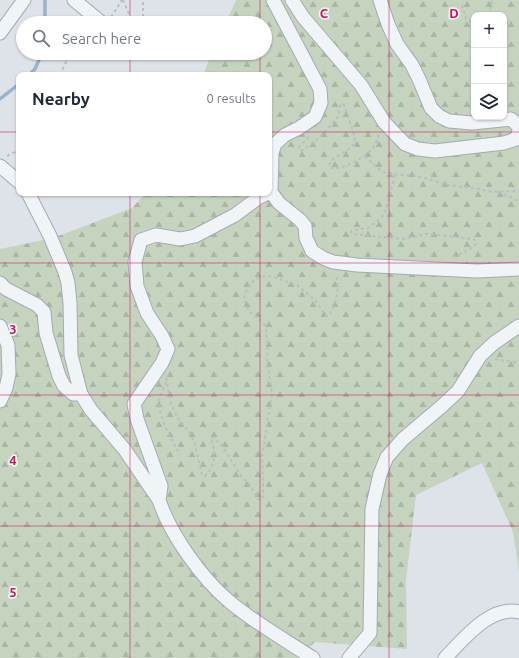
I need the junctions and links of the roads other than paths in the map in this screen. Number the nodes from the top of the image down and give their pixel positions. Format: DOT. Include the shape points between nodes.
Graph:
graph roads {
  1 [pos="24,0"];
  2 [pos="74,0"];
  3 [pos="273,0"];
  4 [pos="292,0"];
  5 [pos="380,0"];
  6 [pos="100,16"];
  7 [pos="0,33"];
  8 [pos="519,127"];
  9 [pos="519,131"];
  10 [pos="272,154"];
  11 [pos="3,161"];
  12 [pos="16,178"];
  13 [pos="30,196"];
  14 [pos="262,196"];
  15 [pos="272,196"];
  16 [pos="519,269"];
  17 [pos="0,283"];
  18 [pos="0,326"];
  19 [pos="519,326"];
  20 [pos="81,394"];
  21 [pos="0,401"];
  22 [pos="159,500"];
  23 [pos="519,612"];
  24 [pos="313,658"];
  25 [pos="349,658"];
  26 [pos="445,658"];
  1 -- 7 [label="street"];
  2 -- 6 [label="street"];
  3 -- 10 [label="street" via="320,89 321,103 313,118 275,144"];
  4 -- 9 [label="street" via="303,17 361,85 384,122 405,144 418,149 435,150 504,143 516,139"];
  5 -- 8 [label="street" via="397,44 420,79 431,108 439,116 449,121 472,123 511,119"];
  11 -- 12 [label="street"];
  13 -- 20 [label="street" via="50,236 68,283 71,355"];
  14 -- 22 [label="street" via="235,215 195,236 180,240 156,235 141,240 135,262 137,286 147,313 168,349 162,363 134,404 161,486"];
  15 -- 16 [label="street" via="305,226 306,238 312,251 333,262 357,266 477,271"];
  17 -- 20 [label="street" via="44,312 46,333 59,376 72,394"];
  18 -- 21 [label="street" via="8,345 9,374"];
  19 -- 25 [label="street" via="494,342 481,355 458,391 403,439 387,457 380,474 372,509 370,634"];
  20 -- 22 [label="street" via="91,410 125,450"];
  22 -- 24 [label="street" via="179,541 205,577 248,616"];
  23 -- 26 [label="street" via="498,614 477,625"];
}
